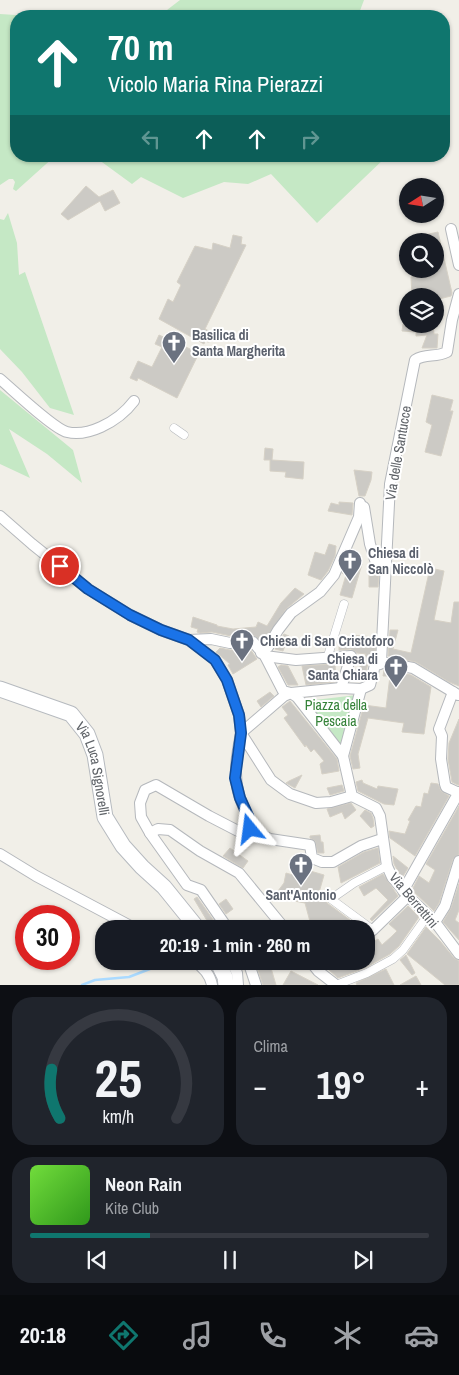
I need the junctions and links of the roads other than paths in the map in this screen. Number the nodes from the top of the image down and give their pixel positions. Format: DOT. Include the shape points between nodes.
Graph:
graph roads {
  1 [pos="451,229"];
  2 [pos="459,265"];
  3 [pos="459,294"];
  4 [pos="0,379"];
  5 [pos="134,401"];
  6 [pos="174,428"];
  7 [pos="184,435"];
  8 [pos="0,516"];
  9 [pos="386,564"];
  10 [pos="344,604"];
  11 [pos="189,640"];
  12 [pos="263,655"];
  13 [pos="327,659"];
  14 [pos="381,662"];
  15 [pos="341,688"];
  16 [pos="0,689"];
  17 [pos="361,689"];
  18 [pos="291,693"];
  19 [pos="456,694"];
  20 [pos="241,733"];
  21 [pos="343,756"];
  22 [pos="459,792"];
  23 [pos="352,796"];
  24 [pos="250,829"];
  25 [pos="150,833"];
  26 [pos="382,839"];
  27 [pos="0,854"];
  28 [pos="459,861"];
  29 [pos="387,866"];
  30 [pos="405,893"];
  31 [pos="431,919"];
  32 [pos="119,920"];
  33 [pos="191,920"];
  34 [pos="222,920"];
  35 [pos="278,920"];
  36 [pos="356,920"];
  37 [pos="375,926"];
  38 [pos="459,954"];
  39 [pos="205,970"];
  40 [pos="222,970"];
  41 [pos="236,970"];
  42 [pos="251,970"];
  43 [pos="322,970"];
  44 [pos="212,985"];
  45 [pos="226,985"];
  46 [pos="238,985"];
  47 [pos="256,985"];
  48 [pos="336,985"];
  1 -- 2 [label="street"];
  3 -- 9 [label="street, Via delle Santucce" via="447,352 416,360 390,484"];
  4 -- 5 [label="street" via="65,432 80,434 105,425 126,411"];
  6 -- 7 [label="street"];
  8 -- 11 [label="street" via="88,589 130,615"];
  9 -- 12 [label="street" via="376,563 363,502 360,503 359,517 334,575 320,592 291,613"];
  9 -- 14 [label="street, Via delle Santucce"];
  10 -- 13 [label="street"];
  11 -- 12 [label="street" via="253,642"];
  11 -- 20 [label="street" via="215,660 227,680 239,715"];
  12 -- 13 [label="street" via="296,660"];
  12 -- 18 [label="street" via="283,691"];
  13 -- 15 [label="street" via="351,656"];
  14 -- 17 [label="street, Via delle Santucce" via="375,665 370,685"];
  14 -- 19 [label="street" via="413,668"];
  15 -- 17 [label="street"];
  15 -- 18 [label="street"];
  16 -- 33 [label="main road, Via Luca Signorelli" via="71,714 77,721 87,734 94,755 105,817 123,846 164,887"];
  17 -- 21 [label="street"];
  18 -- 20 [label="street"];
  18 -- 21 [label="street"];
  19 -- 22 [label="street" via="439,729 445,784"];
  20 -- 23 [label="street" via="271,780 290,794 316,803"];
  20 -- 24 [label="street" via="235,778"];
  21 -- 23 [label="street"];
  22 -- 30 [label="street"];
  23 -- 26 [label="street, Via Berrettini" via="376,808"];
  24 -- 25 [label="street" via="238,831 156,785 145,790 140,803 140,817"];
  24 -- 26 [label="street" via="270,839 310,845 312,858 322,862 333,862 361,846"];
  25 -- 34 [label="street" via="187,885 201,890"];
  25 -- 35 [label="street" via="158,829 170,830 239,873"];
  26 -- 29 [label="street, Via Berrettini"];
  27 -- 32 [label="street"];
  28 -- 31 [label="street" via="445,906"];
  29 -- 30 [label="street, Via Berrettini"];
  29 -- 36 [label="street" via="331,899"];
  30 -- 31 [label="street, Via Berrettini"];
  30 -- 37 [label="street"];
  31 -- 38 [label="street, Via Berrettini"];
  31 -- 48 [label="street" via="393,959"];
  39 -- 44 [label="street"];
  40 -- 45 [label="main road"];
  41 -- 46 [label="street"];
  42 -- 47 [label="street"];
  43 -- 48 [label="street"];
}
